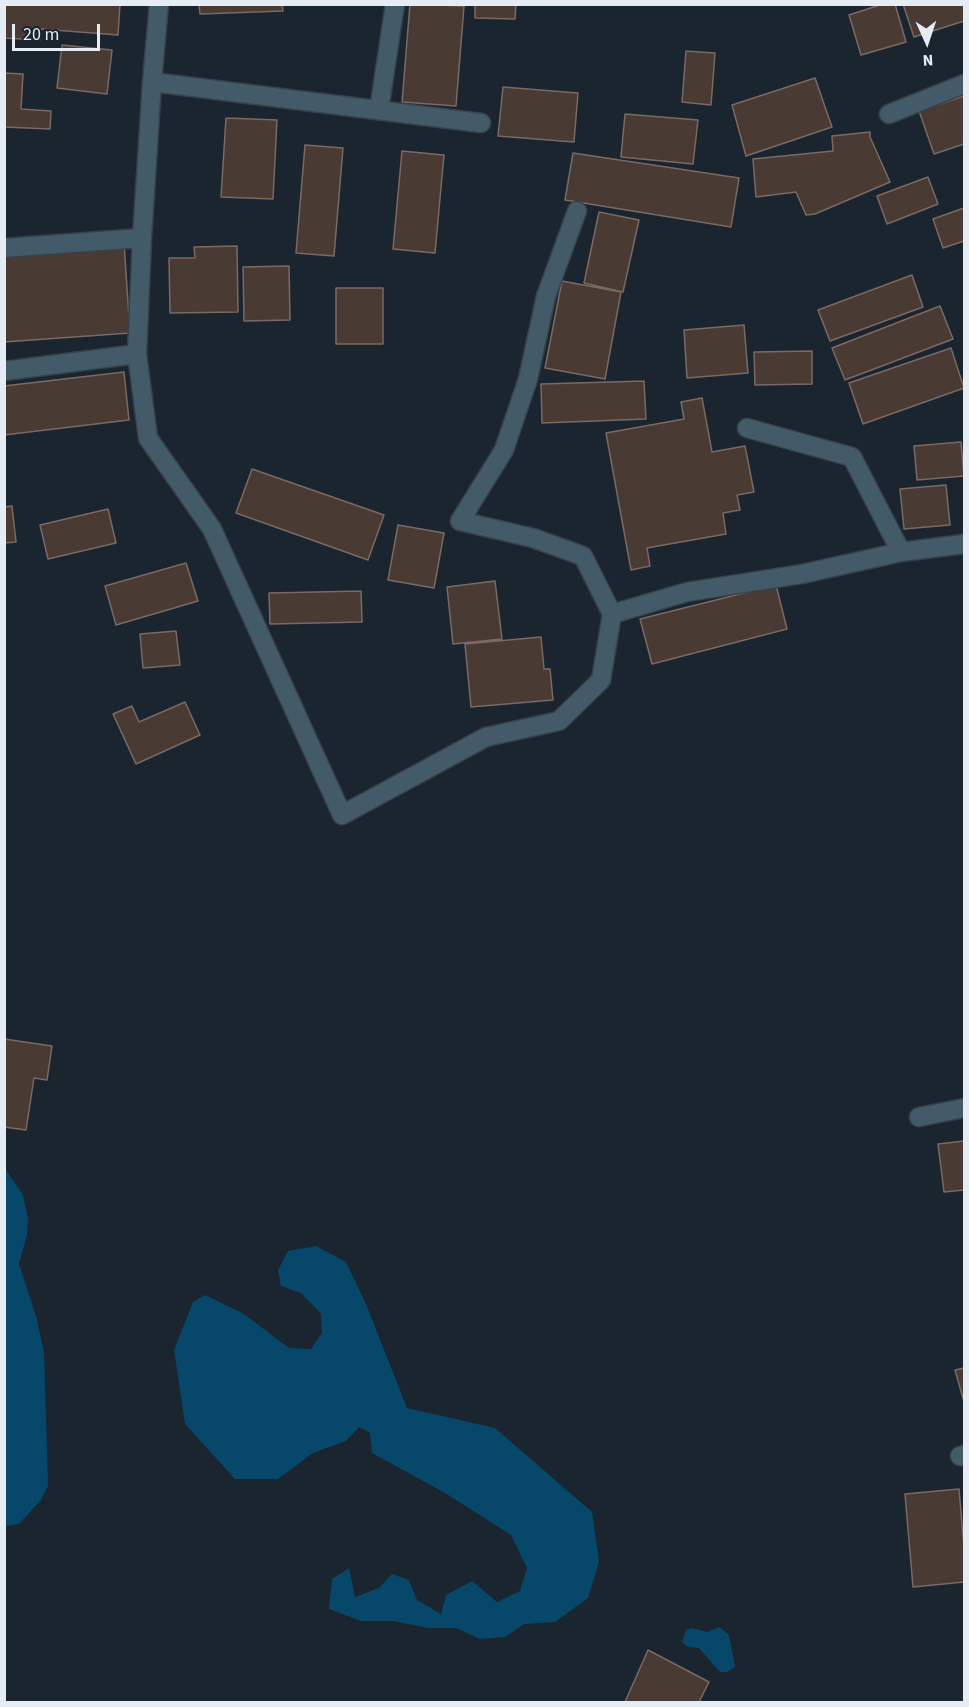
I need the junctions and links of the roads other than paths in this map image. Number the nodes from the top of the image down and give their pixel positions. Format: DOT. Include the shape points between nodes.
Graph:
graph roads {
  1 [pos="159,4"];
  2 [pos="395,4"];
  3 [pos="152,82"];
  4 [pos="964,84"];
  5 [pos="379,110"];
  6 [pos="889,114"];
  7 [pos="480,123"];
  8 [pos="577,211"];
  9 [pos="142,238"];
  10 [pos="4,248"];
  11 [pos="137,354"];
  12 [pos="4,371"];
  13 [pos="747,428"];
  14 [pos="964,544"];
  15 [pos="901,552"];
  16 [pos="612,614"];
  17 [pos="964,1108"];
  18 [pos="919,1117"];
  1 -- 3 [label="street"];
  2 -- 5 [label="street"];
  3 -- 5 [label="street"];
  3 -- 9 [label="street"];
  4 -- 6 [label="street"];
  5 -- 7 [label="street"];
  8 -- 16 [label="street" via="546,296 528,379 504,450 460,521 533,538 583,556"];
  9 -- 10 [label="street"];
  9 -- 11 [label="street"];
  11 -- 12 [label="street"];
  11 -- 16 [label="street" via="148,438 212,529 342,814 486,737 559,721 601,681"];
  13 -- 15 [label="street" via="852,458"];
  14 -- 15 [label="street"];
  15 -- 16 [label="street" via="802,574 687,592"];
  17 -- 18 [label="street"];
}
